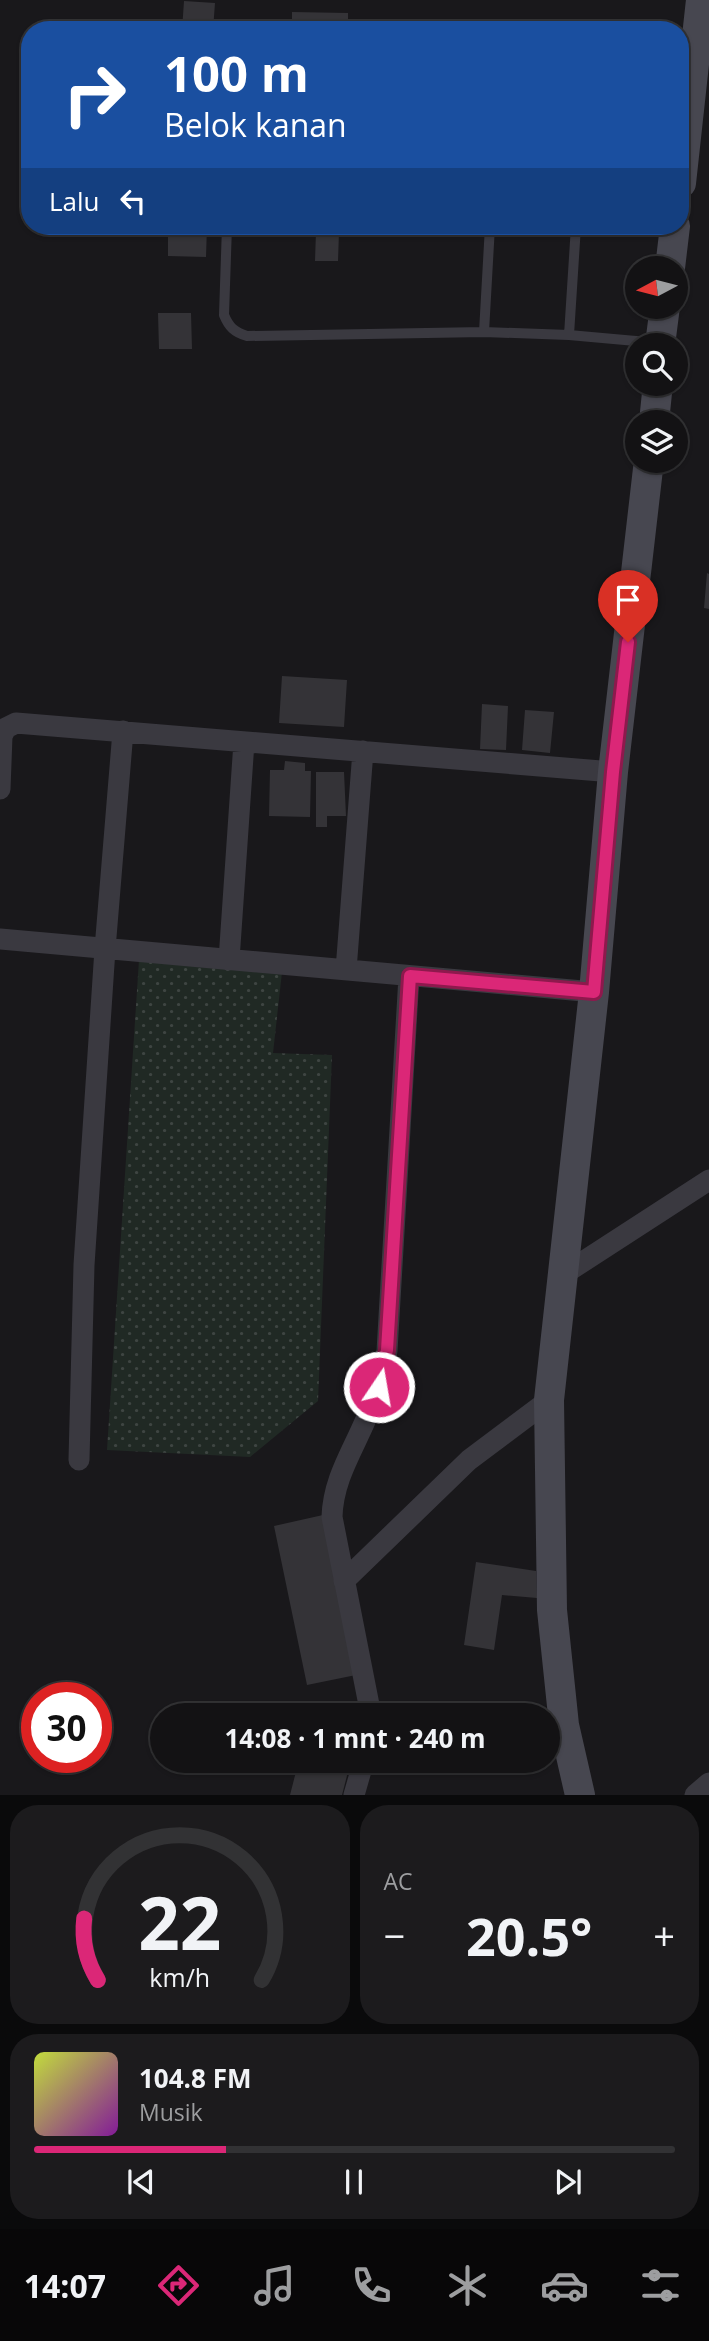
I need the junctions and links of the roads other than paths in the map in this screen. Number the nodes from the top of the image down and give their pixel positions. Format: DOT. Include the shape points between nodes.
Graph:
graph roads {
  1 [pos="701,0"];
  2 [pos="689,82"];
  3 [pos="227,235"];
  4 [pos="489,235"];
  5 [pos="575,235"];
  6 [pos="674,235"];
  7 [pos="671,256"];
  8 [pos="484,331"];
  9 [pos="569,335"];
  10 [pos="625,341"];
  11 [pos="648,473"];
  12 [pos="6,718"];
  13 [pos="123,731"];
  14 [pos="244,741"];
  15 [pos="363,751"];
  16 [pos="613,772"];
  17 [pos="0,789"];
  18 [pos="0,939"];
  19 [pos="105,948"];
  20 [pos="229,960"];
  21 [pos="346,970"];
  22 [pos="410,976"];
  23 [pos="594,992"];
  24 [pos="709,1180"];
  25 [pos="564,1274"];
  26 [pos="549,1401"];
  27 [pos="79,1460"];
  28 [pos="344,1581"];
  29 [pos="369,1703"];
  30 [pos="360,1773"];
  31 [pos="709,1783"];
  32 [pos="354,1795"];
  33 [pos="580,1795"];
  34 [pos="695,1795"];
  1 -- 2 [label="main road"];
  3 -- 8 [label="lane" via="224,314 236,332 247,336"];
  4 -- 8 [label="lane"];
  5 -- 9 [label="lane"];
  6 -- 7 [label="main road"];
  8 -- 9 [label="lane"];
  9 -- 10 [label="lane"];
  11 -- 16 [label="main road"];
  12 -- 13 [label="street"];
  12 -- 17 [label="street"];
  13 -- 14 [label="street"];
  13 -- 19 [label="street"];
  14 -- 15 [label="street"];
  14 -- 20 [label="street"];
  15 -- 16 [label="street"];
  15 -- 21 [label="street"];
  16 -- 23 [label="main road"];
  18 -- 19 [label="street"];
  19 -- 20 [label="street"];
  19 -- 27 [label="street" via="84,1265"];
  20 -- 21 [label="street"];
  21 -- 22 [label="street"];
  22 -- 23 [label="street"];
  22 -- 28 [label="street" via="387,1350 379,1387 337,1479 332,1502"];
  23 -- 25 [label="main road"];
  24 -- 25 [label="street"];
  25 -- 26 [label="main road"];
  26 -- 28 [label="street" via="469,1460"];
  26 -- 33 [label="main road" via="553,1624 564,1725"];
  28 -- 29 [label="street"];
  30 -- 32 [label="street"];
  31 -- 34 [label="street"];
}
